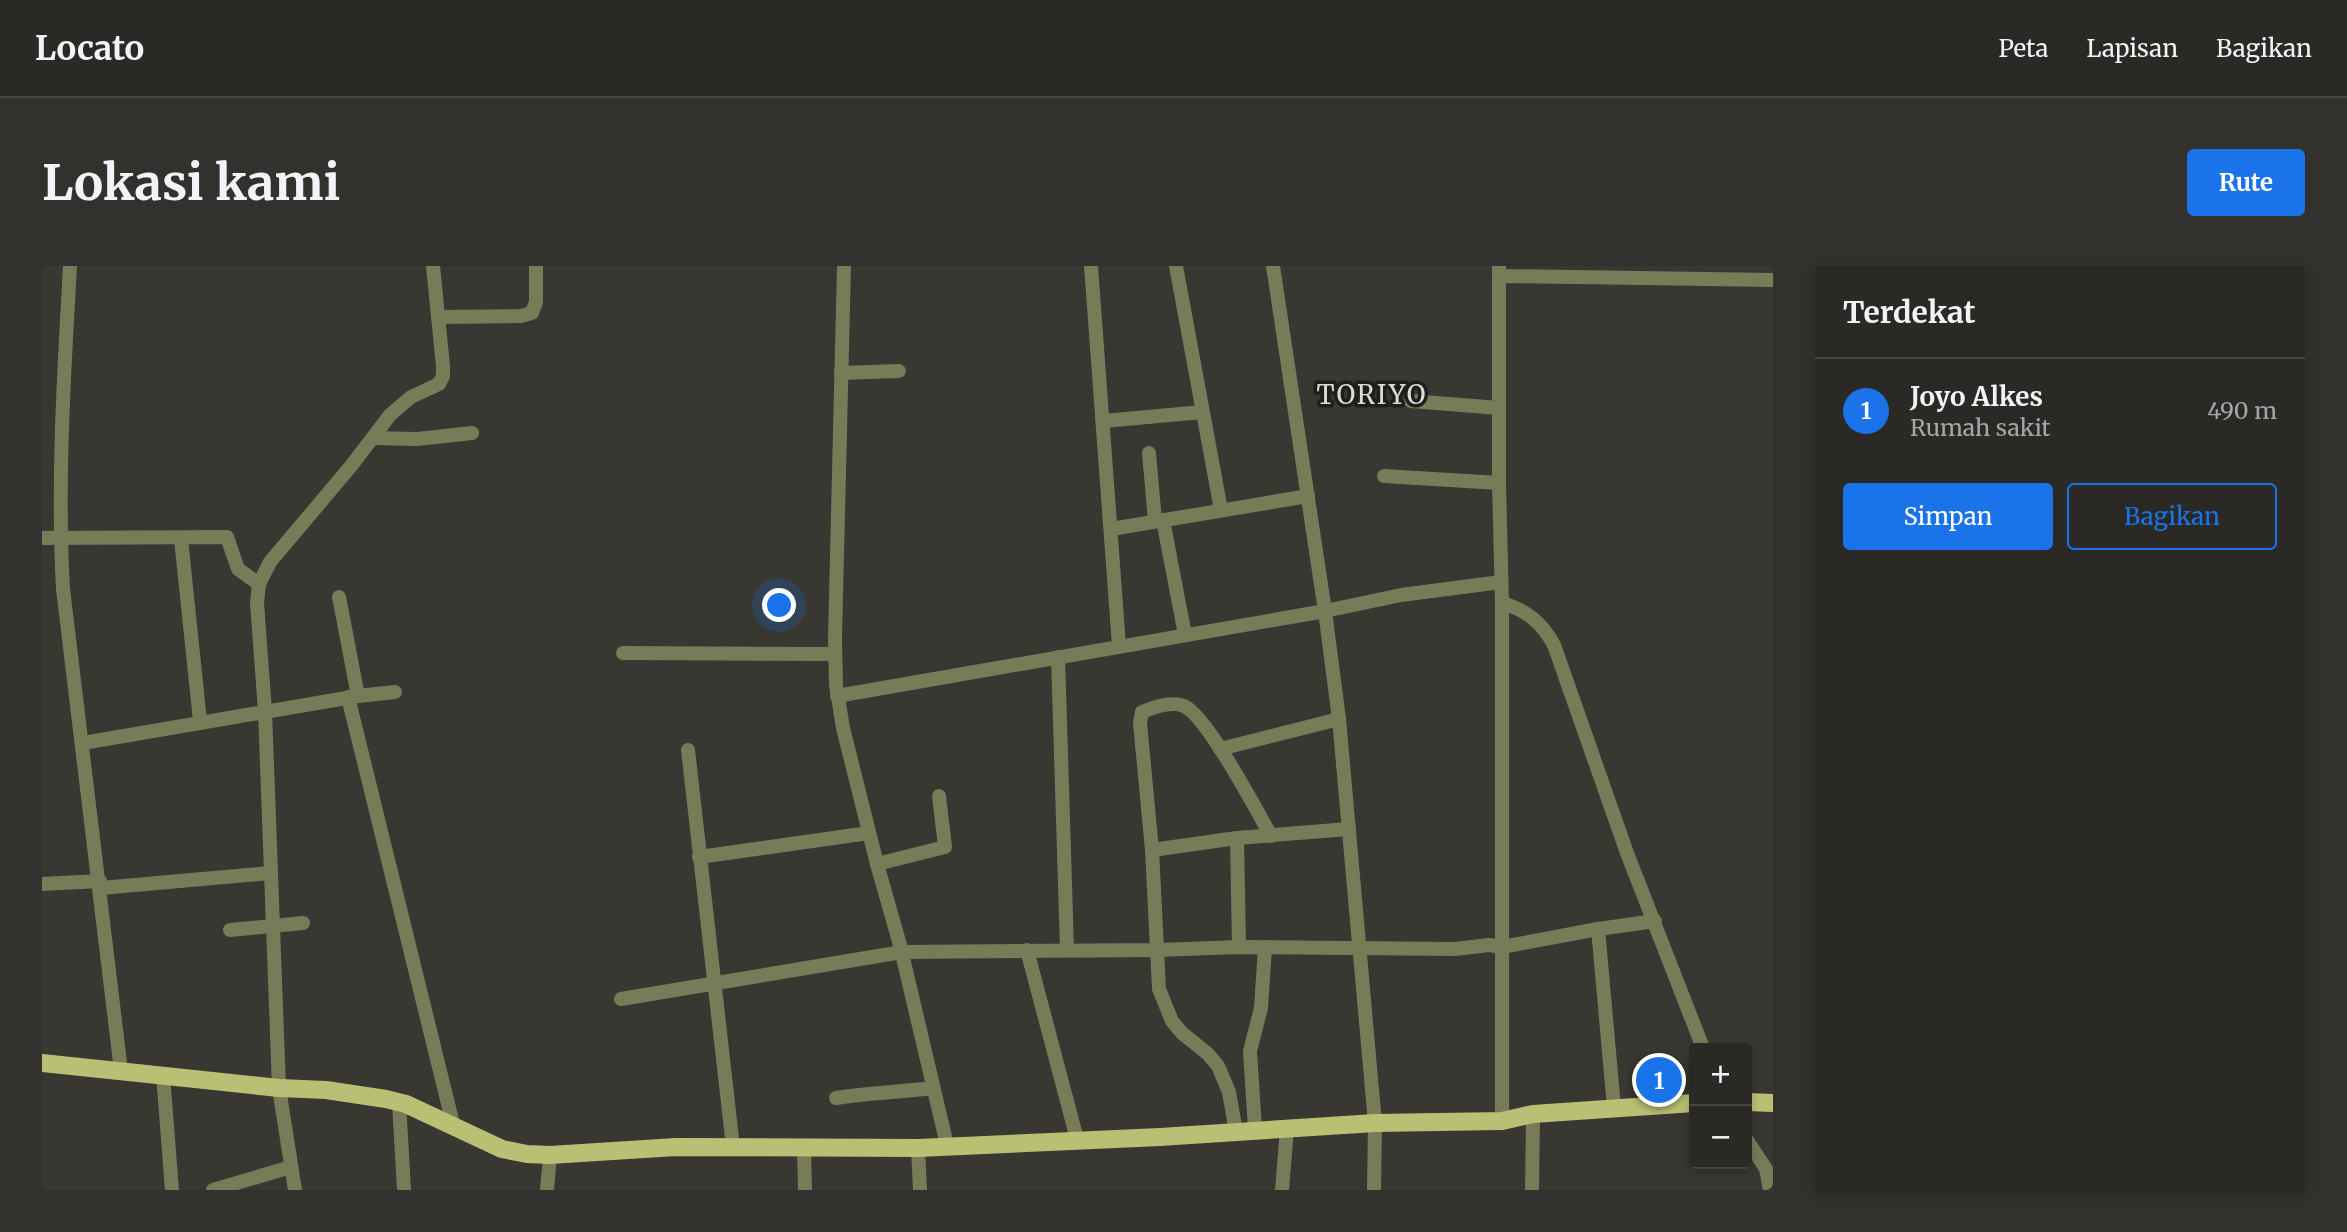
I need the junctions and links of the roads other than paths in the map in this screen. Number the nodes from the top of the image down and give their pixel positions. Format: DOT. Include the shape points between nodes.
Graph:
graph roads {
  1 [pos="70,266"];
  2 [pos="433,266"];
  3 [pos="536,266"];
  4 [pos="844,266"];
  5 [pos="1091,266"];
  6 [pos="1176,266"];
  7 [pos="1273,266"];
  8 [pos="1499,271"];
  9 [pos="1773,280"];
  10 [pos="438,317"];
  11 [pos="899,371"];
  12 [pos="841,373"];
  13 [pos="1411,401"];
  14 [pos="1499,408"];
  15 [pos="1202,412"];
  16 [pos="1104,421"];
  17 [pos="472,433"];
  18 [pos="373,438"];
  19 [pos="1149,453"];
  20 [pos="1384,476"];
  21 [pos="1499,483"];
  22 [pos="1308,496"];
  23 [pos="1221,510"];
  24 [pos="1159,521"];
  25 [pos="1111,528"];
  26 [pos="42,538"];
  27 [pos="60,538"];
  28 [pos="181,539"];
  29 [pos="1502,582"];
  30 [pos="259,584"];
  31 [pos="339,597"];
  32 [pos="1502,603"];
  33 [pos="1325,611"];
  34 [pos="1185,635"];
  35 [pos="1119,646"];
  36 [pos="623,653"];
  37 [pos="835,654"];
  38 [pos="1058,657"];
  39 [pos="395,692"];
  40 [pos="837,696"];
  41 [pos="353,697"];
  42 [pos="265,711"];
  43 [pos="1339,719"];
  44 [pos="200,721"];
  45 [pos="83,743"];
  46 [pos="1220,749"];
  47 [pos="688,750"];
  48 [pos="939,796"];
  49 [pos="1349,829"];
  50 [pos="869,833"];
  51 [pos="1271,836"];
  52 [pos="1237,838"];
  53 [pos="1152,850"];
  54 [pos="699,857"];
  55 [pos="877,864"];
  56 [pos="270,873"];
  57 [pos="42,884"];
  58 [pos="101,884"];
  59 [pos="1655,921"];
  60 [pos="303,922"];
  61 [pos="272,927"];
  62 [pos="1598,929"];
  63 [pos="230,930"];
  64 [pos="1239,947"];
  65 [pos="1265,947"];
  66 [pos="1360,947"];
  67 [pos="1502,947"];
  68 [pos="1067,949"];
  69 [pos="1027,950"];
  70 [pos="1158,950"];
  71 [pos="902,952"];
  72 [pos="715,984"];
  73 [pos="621,999"];
  74 [pos="1701,1043"];
  75 [pos="42,1063"];
  76 [pos="121,1071"];
  77 [pos="163,1075"];
  78 [pos="279,1088"];
  79 [pos="933,1088"];
  80 [pos="836,1098"];
  81 [pos="399,1102"];
  82 [pos="1752,1102"];
  83 [pos="1773,1102"];
  84 [pos="1689,1103"];
  85 [pos="1614,1107"];
  86 [pos="1533,1114"];
  87 [pos="1502,1121"];
  88 [pos="1375,1123"];
  89 [pos="453,1124"];
  90 [pos="1287,1128"];
  91 [pos="1255,1129"];
  92 [pos="1236,1132"];
  93 [pos="1077,1139"];
  94 [pos="947,1145"];
  95 [pos="733,1147"];
  96 [pos="804,1147"];
  97 [pos="918,1148"];
  98 [pos="1752,1148"];
  99 [pos="550,1155"];
  100 [pos="291,1167"];
  101 [pos="172,1190"];
  102 [pos="213,1190"];
  103 [pos="295,1190"];
  104 [pos="404,1190"];
  105 [pos="547,1190"];
  106 [pos="805,1190"];
  107 [pos="920,1190"];
  108 [pos="1282,1190"];
  109 [pos="1374,1190"];
  110 [pos="1532,1190"];
  111 [pos="1770,1190"];
  1 -- 27 [label="street"];
  2 -- 10 [label="street"];
  3 -- 10 [label="street" via="532,313"];
  4 -- 12 [label="street"];
  5 -- 16 [label="street"];
  6 -- 15 [label="street"];
  7 -- 22 [label="street"];
  8 -- 9 [label="street"];
  8 -- 14 [label="street"];
  10 -- 18 [label="street" via="442,380 402,404"];
  11 -- 12 [label="street"];
  12 -- 37 [label="street"];
  13 -- 14 [label="street"];
  14 -- 21 [label="street"];
  15 -- 16 [label="street"];
  15 -- 23 [label="street"];
  16 -- 25 [label="street"];
  17 -- 18 [label="street"];
  18 -- 30 [label="street" via="270,562"];
  19 -- 24 [label="street"];
  20 -- 21 [label="street"];
  21 -- 29 [label="street"];
  22 -- 23 [label="street"];
  22 -- 33 [label="street"];
  23 -- 24 [label="street"];
  24 -- 25 [label="street"];
  24 -- 34 [label="street"];
  25 -- 35 [label="street"];
  26 -- 27 [label="street"];
  27 -- 28 [label="street"];
  27 -- 45 [label="street"];
  28 -- 30 [label="street" via="227,537 240,572"];
  28 -- 44 [label="street"];
  29 -- 32 [label="street"];
  29 -- 33 [label="street" via="1401,595"];
  30 -- 42 [label="street"];
  31 -- 41 [label="street"];
  32 -- 59 [label="street" via="1518,607 1536,620 1554,645"];
  32 -- 67 [label="street"];
  33 -- 34 [label="street"];
  33 -- 43 [label="street"];
  34 -- 35 [label="street"];
  35 -- 38 [label="street"];
  36 -- 37 [label="street"];
  37 -- 40 [label="street"];
  38 -- 40 [label="street"];
  38 -- 68 [label="street"];
  39 -- 41 [label="street"];
  40 -- 50 [label="street"];
  41 -- 42 [label="street"];
  41 -- 89 [label="street"];
  42 -- 44 [label="street"];
  42 -- 56 [label="street"];
  43 -- 46 [label="street"];
  43 -- 49 [label="street"];
  44 -- 45 [label="street"];
  45 -- 58 [label="street"];
  46 -- 51 [label="street"];
  46 -- 53 [label="street" via="1185,706 1166,705 1141,714"];
  47 -- 54 [label="street"];
  48 -- 55 [label="street" via="945,847"];
  49 -- 51 [label="street"];
  49 -- 66 [label="street"];
  50 -- 54 [label="street"];
  50 -- 55 [label="street"];
  51 -- 52 [label="street"];
  52 -- 53 [label="street"];
  52 -- 64 [label="street"];
  53 -- 70 [label="street"];
  54 -- 72 [label="street"];
  55 -- 71 [label="street"];
  56 -- 58 [label="street"];
  56 -- 61 [label="street"];
  57 -- 58 [label="street"];
  58 -- 76 [label="street"];
  59 -- 62 [label="street"];
  59 -- 74 [label="street"];
  60 -- 61 [label="street"];
  61 -- 63 [label="street"];
  61 -- 78 [label="street"];
  62 -- 67 [label="street"];
  62 -- 85 [label="street"];
  64 -- 65 [label="street"];
  64 -- 70 [label="street"];
  65 -- 66 [label="street"];
  65 -- 91 [label="street" via="1261,1008 1250,1051"];
  66 -- 67 [label="street"];
  66 -- 88 [label="street"];
  67 -- 87 [label="street"];
  68 -- 69 [label="street"];
  68 -- 70 [label="street"];
  69 -- 71 [label="street"];
  69 -- 93 [label="street"];
  70 -- 92 [label="street" via="1159,989 1166,1009 1182,1033 1218,1066 1229,1092"];
  71 -- 72 [label="street"];
  71 -- 79 [label="street"];
  72 -- 73 [label="street"];
  72 -- 95 [label="street"];
  75 -- 76 [label="main road"];
  76 -- 77 [label="main road"];
  77 -- 78 [label="main road"];
  77 -- 101 [label="street"];
  78 -- 81 [label="main road"];
  78 -- 100 [label="street"];
  79 -- 80 [label="street"];
  79 -- 94 [label="street"];
  81 -- 89 [label="main road"];
  81 -- 104 [label="street"];
  82 -- 83 [label="main road"];
  84 -- 85 [label="main road"];
  85 -- 86 [label="main road"];
  86 -- 87 [label="main road"];
  86 -- 110 [label="street"];
  87 -- 88 [label="main road"];
  88 -- 90 [label="main road"];
  88 -- 109 [label="street"];
  89 -- 99 [label="main road" via="502,1149"];
  90 -- 91 [label="main road"];
  90 -- 108 [label="street"];
  91 -- 92 [label="main road"];
  92 -- 93 [label="main road"];
  93 -- 94 [label="main road"];
  94 -- 97 [label="main road"];
  95 -- 96 [label="main road"];
  95 -- 99 [label="main road"];
  96 -- 97 [label="main road"];
  96 -- 106 [label="street"];
  97 -- 107 [label="street"];
  98 -- 111 [label="street" via="1766,1170"];
  99 -- 105 [label="street"];
  100 -- 102 [label="street"];
  100 -- 103 [label="street"];
}
